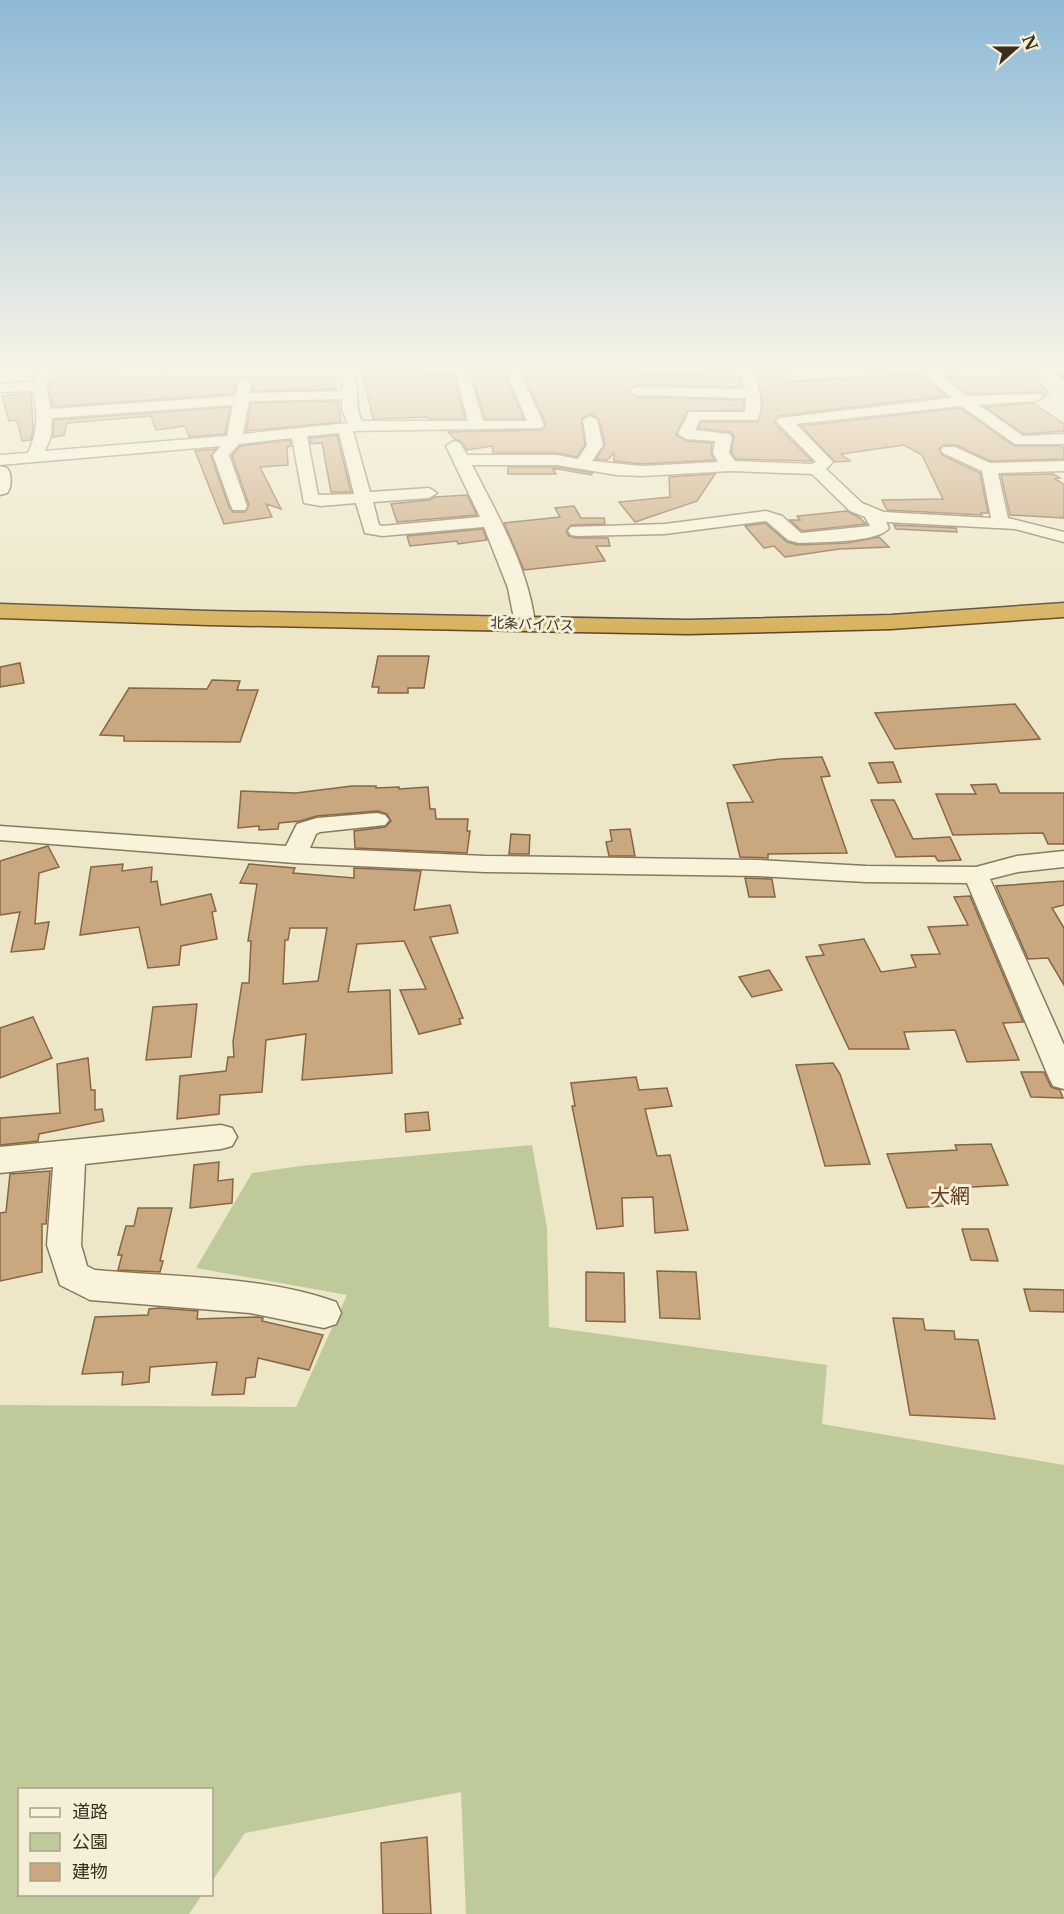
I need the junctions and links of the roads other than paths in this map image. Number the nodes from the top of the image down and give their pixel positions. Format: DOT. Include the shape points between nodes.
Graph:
graph roads {
  1 [pos="32,456"];
  2 [pos="221,456"];
  3 [pos="303,456"];
  4 [pos="356,456"];
  5 [pos="459,456"];
  6 [pos="588,456"];
  7 [pos="721,456"];
  8 [pos="819,456"];
  9 [pos="961,456"];
  10 [pos="0,460"];
  11 [pos="461,460"];
  12 [pos="583,463"];
  13 [pos="731,466"];
  14 [pos="1064,466"];
  15 [pos="988,468"];
  16 [pos="816,469"];
  17 [pos="0,472"];
  18 [pos="0,489"];
  19 [pos="429,492"];
  20 [pos="362,498"];
  21 [pos="238,506"];
  22 [pos="872,513"];
  23 [pos="489,521"];
  24 [pos="1001,524"];
  25 [pos="577,531"];
  26 [pos="1064,537"];
  27 [pos="0,598"];
  28 [pos="1064,607"];
  29 [pos="0,611"];
  30 [pos="526,619"];
  31 [pos="377,820"];
  32 [pos="0,833"];
  33 [pos="295,855"];
  34 [pos="1064,859"];
  35 [pos="976,875"];
  36 [pos="1064,1078"];
  37 [pos="220,1137"];
  38 [pos="70,1154"];
  39 [pos="0,1160"];
  40 [pos="324,1313"];
  1 -- 10 [label="street"];
  2 -- 21 [label="street"];
  3 -- 20 [label="street" via="310,499"];
  4 -- 20 [label="street"];
  5 -- 11 [label="street"];
  6 -- 12 [label="street"];
  7 -- 13 [label="street"];
  8 -- 16 [label="street" via="825,462"];
  9 -- 15 [label="street"];
  11 -- 12 [label="street"];
  11 -- 23 [label="street"];
  12 -- 13 [label="street" via="642,471"];
  13 -- 16 [label="street"];
  14 -- 15 [label="street"];
  15 -- 24 [label="street"];
  16 -- 22 [label="street" via="856,507"];
  17 -- 18 [label="street"];
  19 -- 20 [label="street"];
  20 -- 23 [label="street" via="371,529 375,530"];
  22 -- 24 [label="street" via="881,517"];
  22 -- 25 [label="street" via="880,528 871,532 799,538 791,536 778,519 766,516 665,529"];
  23 -- 30 [label="street"];
  24 -- 26 [label="street" via="1016,524"];
  27 -- 30 [label="highway, 北条バイパス"];
  28 -- 30 [label="highway, 北条バイパス" via="974,618 753,627"];
  29 -- 30 [label="highway, 北条バイパス"];
  31 -- 33 [label="street" via="306,829"];
  32 -- 33 [label="street"];
  33 -- 35 [label="street" via="485,864"];
  34 -- 35 [label="street" via="1017,864"];
  35 -- 36 [label="street"];
  37 -- 38 [label="street"];
  38 -- 39 [label="street"];
  38 -- 40 [label="street" via="64,1245 72,1275 90,1285 250,1298"];
}
